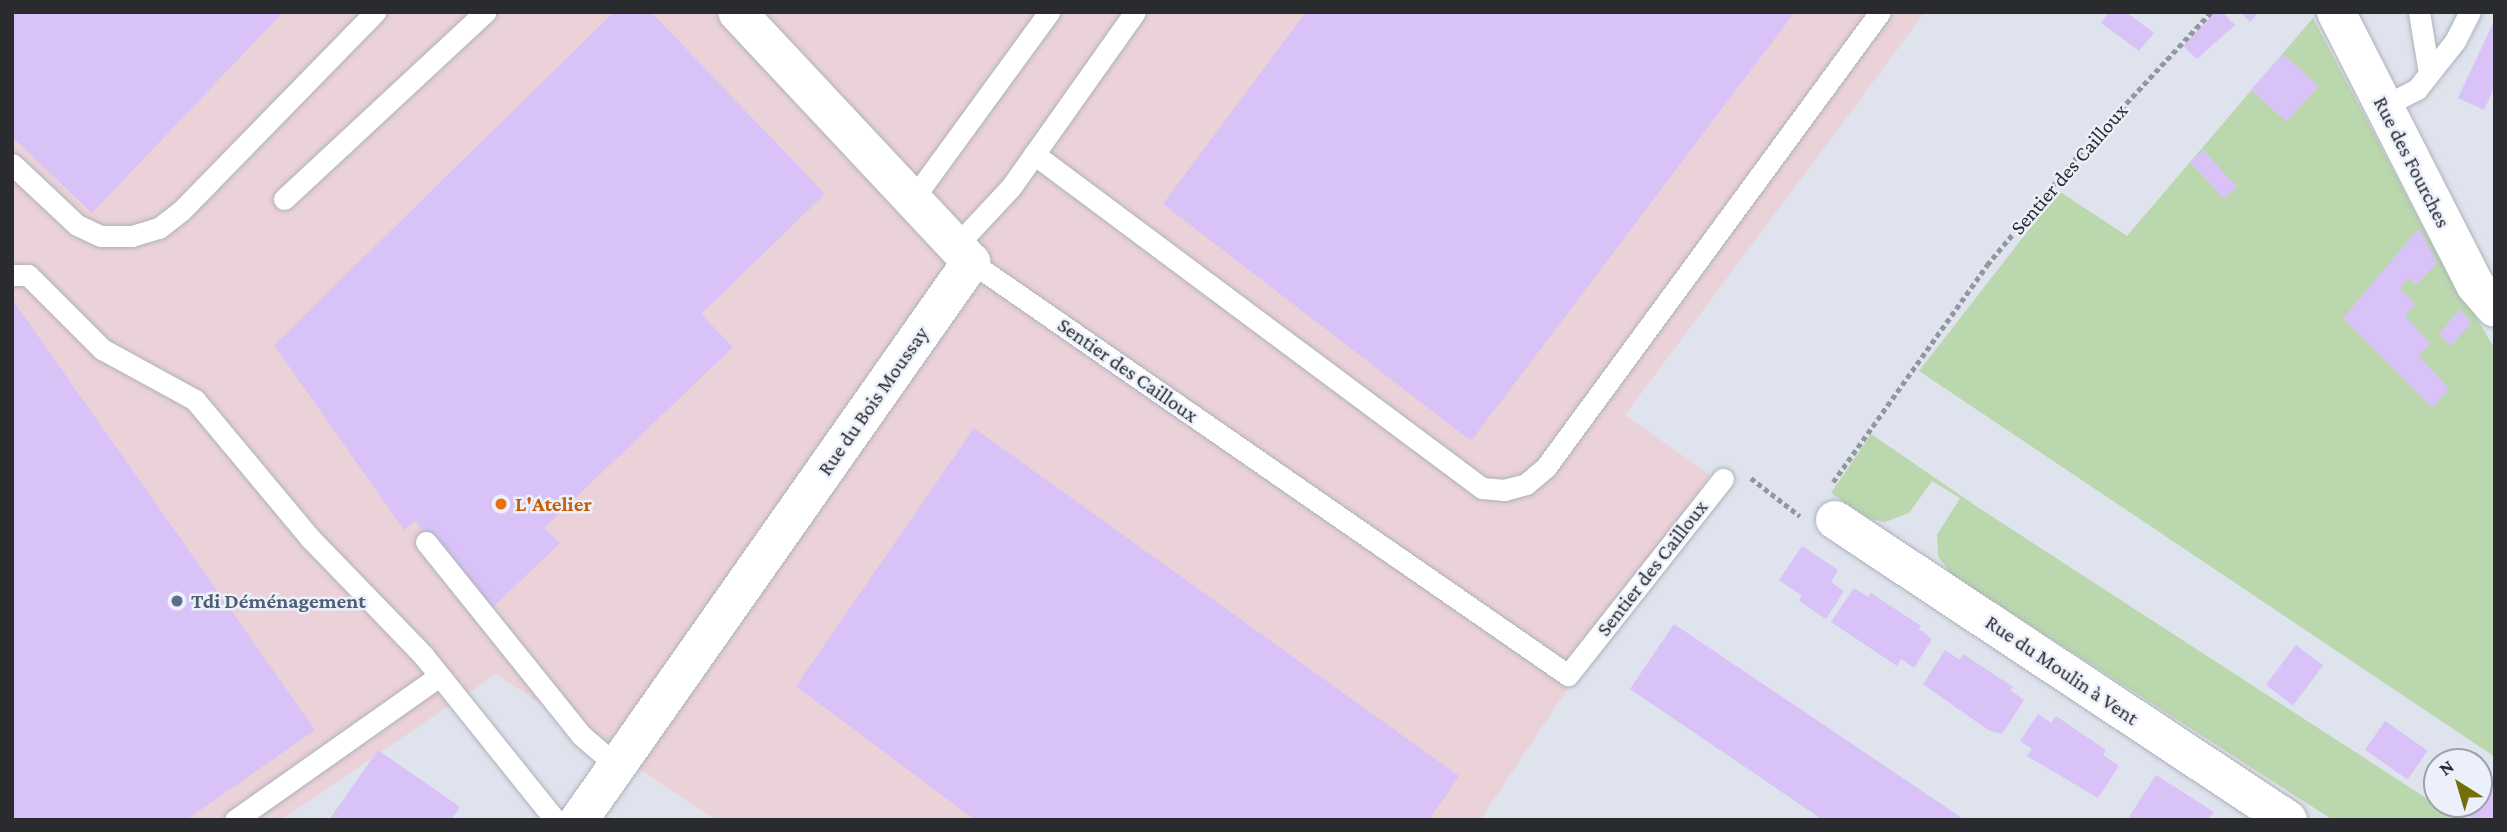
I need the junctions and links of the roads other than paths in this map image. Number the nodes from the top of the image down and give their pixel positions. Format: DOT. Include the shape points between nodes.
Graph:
graph roads {
  1 [pos="375,12"];
  2 [pos="485,12"];
  3 [pos="737,12"];
  4 [pos="1049,12"];
  5 [pos="1135,12"];
  6 [pos="1880,12"];
  7 [pos="2336,12"];
  8 [pos="2419,12"];
  9 [pos="2470,12"];
  10 [pos="2430,73"];
  11 [pos="2384,106"];
  12 [pos="1034,154"];
  13 [pos="12,164"];
  14 [pos="284,199"];
  15 [pos="912,200"];
  16 [pos="963,254"];
  17 [pos="12,275"];
  18 [pos="2495,308"];
  19 [pos="1723,479"];
  20 [pos="1823,509"];
  21 [pos="426,542"];
  22 [pos="439,676"];
  23 [pos="617,766"];
  24 [pos="234,820"];
  25 [pos="555,820"];
  26 [pos="579,820"];
  27 [pos="2288,820"];
  1 -- 13 [label="lane" via="181,211 159,228 132,236 101,236 77,225"];
  2 -- 14 [label="lane"];
  3 -- 15 [label="street"];
  4 -- 15 [label="lane"];
  5 -- 12 [label="lane"];
  6 -- 12 [label="lane" via="1546,467 1526,484 1504,490 1482,488"];
  7 -- 11 [label="street, Rue des Fourches"];
  8 -- 10 [label="lane"];
  9 -- 10 [label="lane"];
  10 -- 11 [label="lane" via="2417,89"];
  11 -- 18 [label="street, Rue des Fourches" via="2475,285"];
  12 -- 16 [label="lane"];
  15 -- 16 [label="street"];
  16 -- 19 [label="lane, Sentier des Cailloux" via="1568,675"];
  16 -- 23 [label="street, Rue du Bois Moussay"];
  17 -- 22 [label="lane" via="28,275 102,349 195,400 311,539"];
  20 -- 27 [label="street, Rue du Moulin à Vent"];
  21 -- 23 [label="lane" via="581,735"];
  22 -- 24 [label="lane"];
  22 -- 25 [label="lane"];
  23 -- 26 [label="street, Rue du Bois Moussay"];
}
